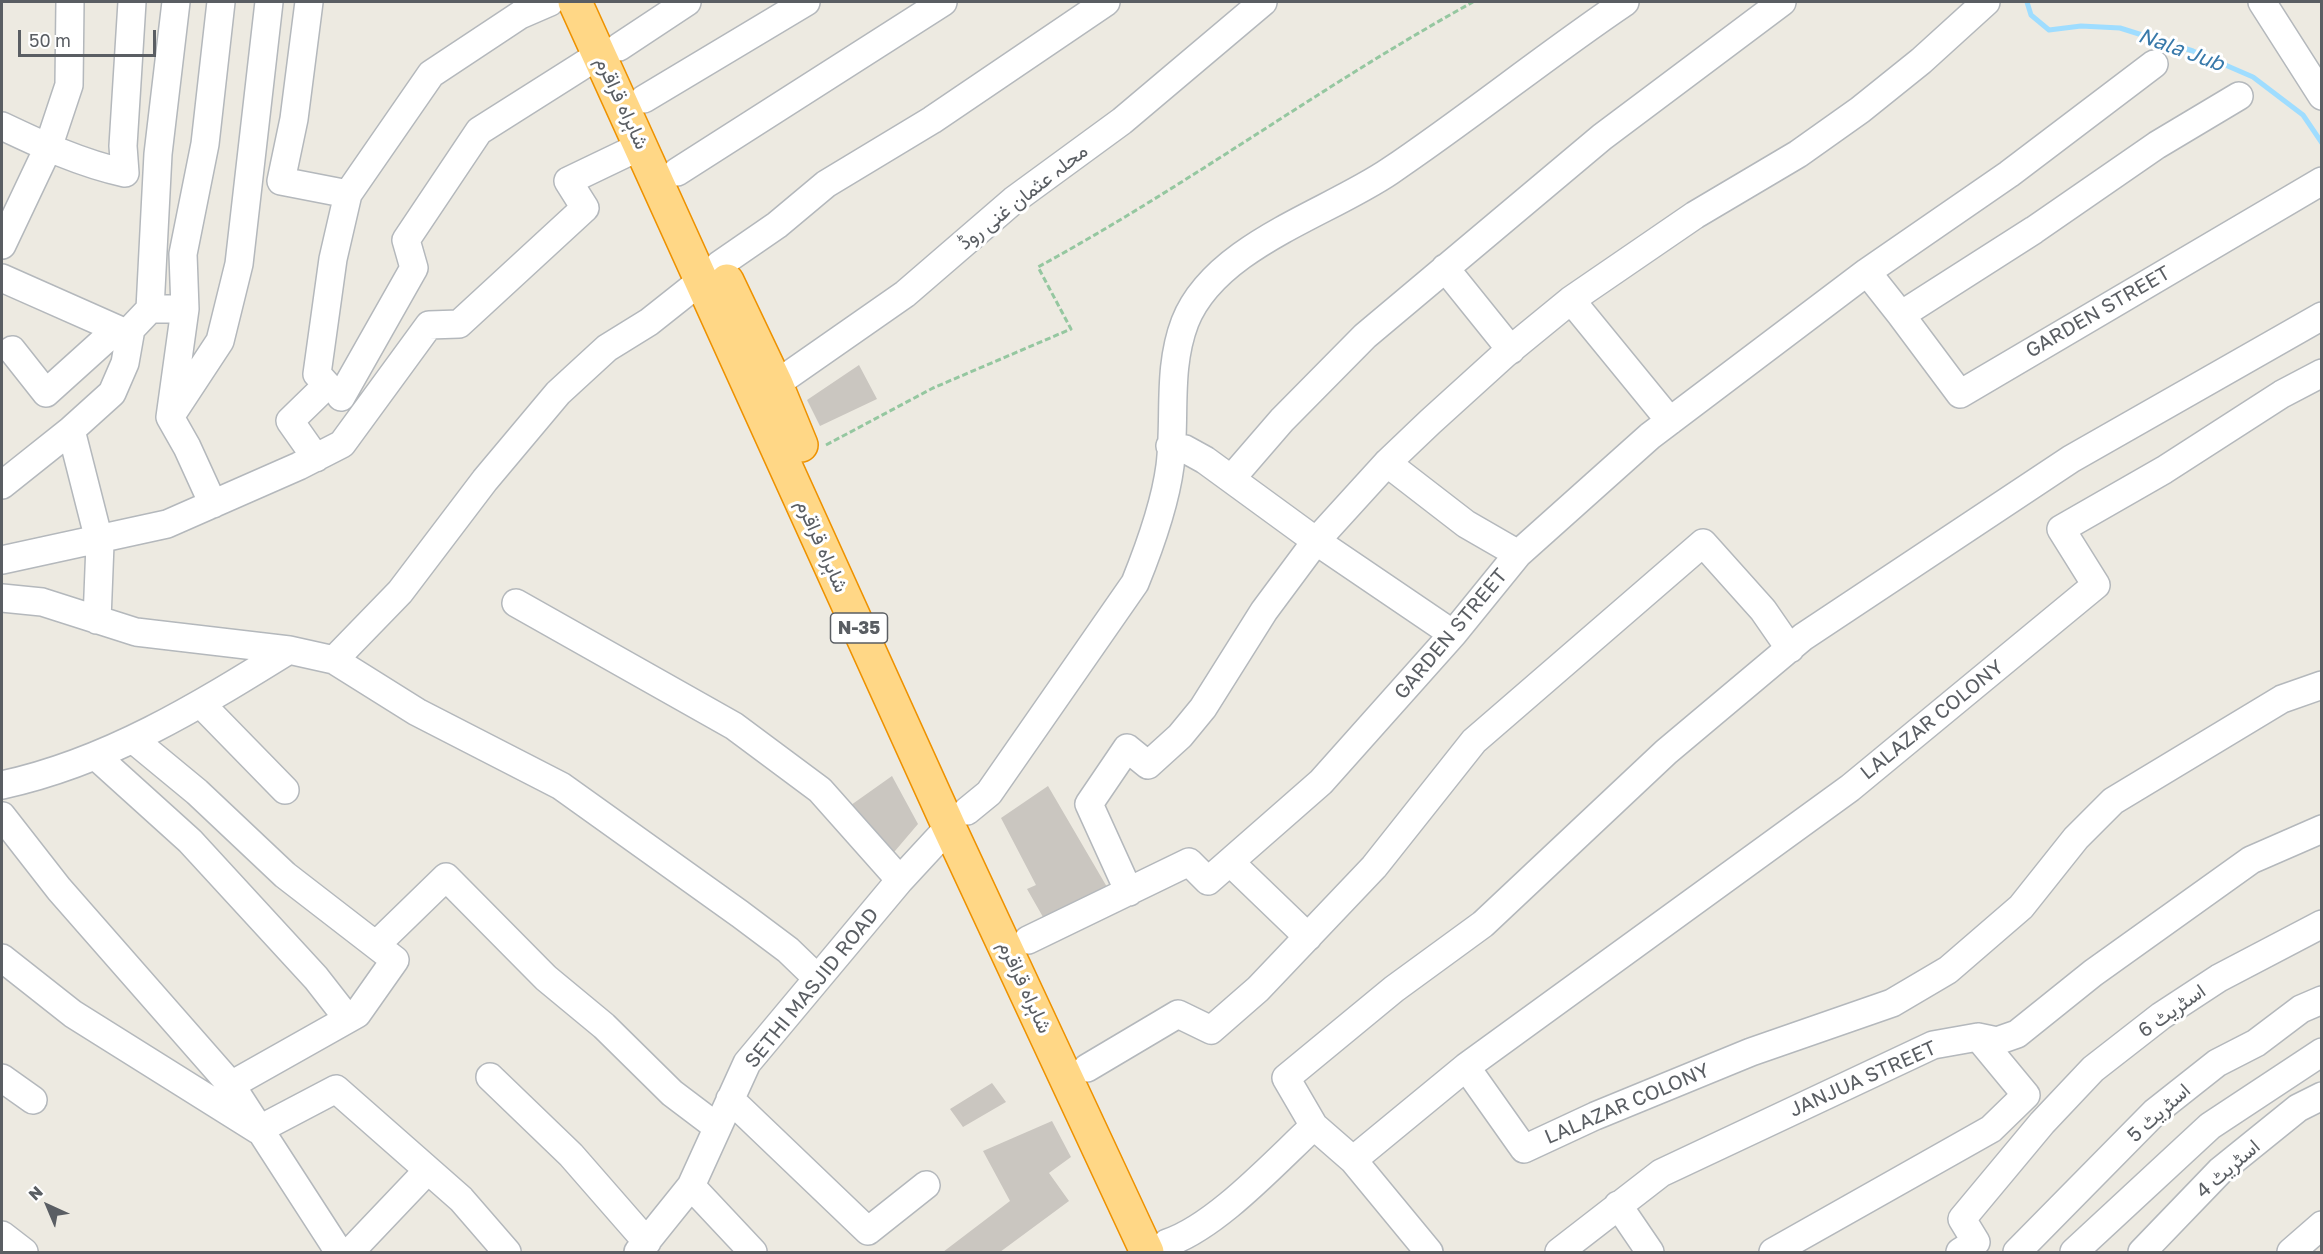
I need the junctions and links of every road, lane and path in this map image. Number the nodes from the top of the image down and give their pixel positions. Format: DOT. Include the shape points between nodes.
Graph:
graph roads {
  1 [pos="70,2"];
  2 [pos="132,2"];
  3 [pos="176,2"];
  4 [pos="221,2"];
  5 [pos="269,2"];
  6 [pos="309,2"];
  7 [pos="550,2"];
  8 [pos="575,2"];
  9 [pos="599,2"];
  10 [pos="687,2"];
  11 [pos="806,2"];
  12 [pos="943,2"];
  13 [pos="1106,2"];
  14 [pos="1263,2"];
  15 [pos="1473,2"];
  16 [pos="1625,2"];
  17 [pos="1782,2"];
  18 [pos="1986,2"];
  19 [pos="2262,2"];
  20 [pos="609,51"];
  21 [pos="2154,64"];
  22 [pos="2239,96"];
  23 [pos="2322,96"];
  24 [pos="644,99"];
  25 [pos="2,126"];
  26 [pos="641,146"];
  27 [pos="48,148"];
  28 [pos="677,172"];
  29 [pos="2322,181"];
  30 [pos="348,194"];
  31 [pos="2,245"];
  32 [pos="1445,268"];
  33 [pos="711,272"];
  34 [pos="1867,272"];
  35 [pos="2,278"];
  36 [pos="1571,300"];
  37 [pos="150,309"];
  38 [pos="184,309"];
  39 [pos="1901,315"];
  40 [pos="2322,316"];
  41 [pos="5,347"];
  42 [pos="1510,350"];
  43 [pos="2322,373"];
  44 [pos="776,384"];
  45 [pos="341,397"];
  46 [pos="170,417"];
  47 [pos="1670,421"];
  48 [pos="71,430"];
  49 [pos="1170,446"];
  50 [pos="806,456"];
  51 [pos="316,458"];
  52 [pos="1387,463"];
  53 [pos="1231,479"];
  54 [pos="2,485"];
  55 [pos="213,504"];
  56 [pos="99,537"];
  57 [pos="1316,541"];
  58 [pos="1518,554"];
  59 [pos="2,560"];
  60 [pos="2,598"];
  61 [pos="516,603"];
  62 [pos="97,620"];
  63 [pos="1453,634"];
  64 [pos="1790,649"];
  65 [pos="288,650"];
  66 [pos="334,660"];
  67 [pos="2322,685"];
  68 [pos="201,704"];
  69 [pos="134,740"];
  70 [pos="97,757"];
  71 [pos="2,786"];
  72 [pos="285,790"];
  73 [pos="2,816"];
  74 [pos="958,819"];
  75 [pos="2322,829"];
  76 [pos="1230,862"];
  77 [pos="900,880"];
  78 [pos="1128,892"];
  79 [pos="2322,924"];
  80 [pos="1308,937"];
  81 [pos="1028,940"];
  82 [pos="376,945"];
  83 [pos="2,958"];
  84 [pos="817,978"];
  85 [pos="2322,1000"];
  86 [pos="348,1019"];
  87 [pos="1042,1023"];
  88 [pos="1978,1037"];
  89 [pos="2322,1052"];
  90 [pos="1466,1067"];
  91 [pos="1087,1068"];
  92 [pos="490,1077"];
  93 [pos="2,1078"];
  94 [pos="231,1085"];
  95 [pos="2322,1096"];
  96 [pos="730,1099"];
  97 [pos="33,1100"];
  98 [pos="1314,1126"];
  99 [pos="717,1127"];
  100 [pos="258,1130"];
  101 [pos="1117,1159"];
  102 [pos="1353,1160"];
  103 [pos="428,1170"];
  104 [pos="926,1185"];
  105 [pos="691,1186"];
  106 [pos="1618,1205"];
  107 [pos="2322,1225"];
  108 [pos="2,1235"];
  109 [pos="642,1247"];
  110 [pos="1161,1250"];
  111 [pos="24,1252"];
  112 [pos="339,1252"];
  113 [pos="350,1252"];
  114 [pos="507,1252"];
  115 [pos="753,1252"];
  116 [pos="1129,1252"];
  117 [pos="1429,1252"];
  118 [pos="1558,1252"];
  119 [pos="1650,1252"];
  120 [pos="1773,1252"];
  121 [pos="1960,1252"];
  122 [pos="2017,1252"];
  123 [pos="2074,1252"];
  124 [pos="2142,1252"];
  125 [pos="2290,1252"];
  1 -- 27 [label="street" via="69,86"];
  2 -- 27 [label="street" via="124,173"];
  3 -- 37 [label="street" via="158,154"];
  4 -- 38 [label="street" via="205,144 183,254"];
  5 -- 46 [label="street" via="236,275 220,341"];
  6 -- 30 [label="street" via="294,119 281,181"];
  7 -- 30 [label="street" via="520,15 431,74"];
  8 -- 20 [label="highway, شاہراہ قراقرم / N-35"];
  9 -- 20 [label="highway, شاہراہ قراقرم / N-35"];
  10 -- 20 [label="street"];
  11 -- 24 [label="street"];
  12 -- 28 [label="street"];
  13 -- 33 [label="street" via="932,120 826,184"];
  14 -- 44 [label="street, محلہ عثمان غنی روڈ" via="1122,121 1014,200 905,294"];
  15 -- 50 [label="path" via="1296,107 1115,225 1038,267 1071,329 933,388"];
  16 -- 49 [label="street, SETHI MASJID ROAD" via="1389,172 1264,241 1219,276 1197,300 1185,322 1173,372"];
  17 -- 32 [label="street" via="1602,137"];
  18 -- 36 [label="street" via="1860,110"];
  19 -- 23 [label="street"];
  20 -- 24 [label="highway, شاہراہ قراقرم / N-35"];
  20 -- 26 [label="highway, شاہراہ قراقرم / N-35"];
  20 -- 45 [label="street" via="479,131 406,240 414,267"];
  21 -- 34 [label="street, GARDEN STREET" via="2009,174"];
  22 -- 39 [label="street" via="2157,145"];
  24 -- 28 [label="highway, شاہراہ قراقرم / N-35"];
  25 -- 27 [label="street"];
  26 -- 33 [label="highway, شاہراہ قراقرم / N-35"];
  26 -- 51 [label="street" via="568,181 585,208 459,324 429,325 342,444"];
  27 -- 31 [label="street"];
  28 -- 33 [label="highway, شاہراہ قراقرم / N-35"];
  29 -- 39 [label="street, GARDEN STREET" via="1960,394"];
  30 -- 51 [label="street" via="333,259 317,374 327,385 290,422"];
  32 -- 42 [label="street"];
  32 -- 53 [label="street" via="1365,336 1282,420"];
  33 -- 44 [label="highway, شاہراہ قراقرم / N-35"];
  33 -- 66 [label="street" via="649,322 607,348 558,393 400,592"];
  33 -- 74 [label="highway, شاہراہ قراقرم / N-35"];
  34 -- 39 [label="street, GARDEN STREET"];
  34 -- 47 [label="street, GARDEN STREET"];
  35 -- 41 [label="street" via="117,329 46,393"];
  36 -- 42 [label="street"];
  36 -- 47 [label="street"];
  37 -- 38 [label="street"];
  37 -- 48 [label="street" via="131,328 125,363 112,393"];
  38 -- 46 [label="street"];
  40 -- 64 [label="street" via="2072,459"];
  42 -- 52 [label="street"];
  43 -- 90 [label="street, LALAZAR COLONY" via="2061,529 2096,585 1850,788"];
  44 -- 50 [label="highway, شاہراہ قراقرم / N-35"];
  46 -- 55 [label="street"];
  47 -- 58 [label="street, GARDEN STREET"];
  48 -- 54 [label="street"];
  48 -- 56 [label="street"];
  49 -- 53 [label="street" via="1185,449"];
  49 -- 74 [label="street, SETHI MASJID ROAD" via="1170,465 1157,520 1135,583 989,793"];
  50 -- 74 [label="highway, شاہراہ قراقرم / N-35"];
  51 -- 55 [label="street"];
  52 -- 57 [label="street"];
  52 -- 58 [label="street" via="1466,524"];
  53 -- 57 [label="street"];
  55 -- 56 [label="street" via="167,524"];
  56 -- 59 [label="street"];
  56 -- 62 [label="street"];
  57 -- 63 [label="street"];
  57 -- 78 [label="street" via="1180,736 1148,765 1126,748 1089,804"];
  58 -- 63 [label="street, GARDEN STREET"];
  60 -- 62 [label="street" via="42,602"];
  61 -- 77 [label="street" via="734,726 820,790"];
  62 -- 65 [label="street" via="136,632"];
  63 -- 76 [label="street, GARDEN STREET" via="1321,782"];
  64 -- 80 [label="street" via="1763,610 1703,543 1474,741 1374,867"];
  64 -- 98 [label="street" via="1666,752 1483,924 1394,989 1286,1078"];
  65 -- 66 [label="street"];
  65 -- 68 [label="street"];
  66 -- 84 [label="street" via="417,712 561,786 740,914"];
  67 -- 90 [label="street, LALAZAR COLONY" via="2282,699 2113,801 2076,838 2021,907 1948,970 1892,1003 1751,1052 1524,1149"];
  68 -- 69 [label="street"];
  68 -- 72 [label="street"];
  69 -- 70 [label="street"];
  69 -- 82 [label="street" via="197,792 285,875"];
  70 -- 71 [label="street"];
  70 -- 86 [label="street" via="190,842 316,978"];
  73 -- 94 [label="street" via="59,889"];
  74 -- 77 [label="street, SETHI MASJID ROAD"];
  74 -- 81 [label="highway, شاہراہ قراقرم / N-35"];
  74 -- 87 [label="highway, شاہراہ قراقرم / N-35"];
  75 -- 88 [label="street, JANJUA STREET" via="2252,860 2093,973 2017,1034 1997,1041"];
  76 -- 78 [label="street, GARDEN STREET" via="1208,881 1189,862"];
  76 -- 80 [label="street"];
  77 -- 84 [label="street, SETHI MASJID ROAD"];
  78 -- 81 [label="street, GARDEN STREET"];
  79 -- 121 [label="street, اسٹریٹ 6" via="2219,978 2161,1016 2093,1069 1962,1219 1976,1242"];
  80 -- 91 [label="street" via="1211,1030 1178,1014"];
  81 -- 91 [label="highway, شاہراہ قراقرم / N-35"];
  82 -- 86 [label="street" via="395,960 357,1014"];
  82 -- 99 [label="street" via="446,877 546,978 672,1092"];
  83 -- 100 [label="street" via="73,1014"];
  84 -- 96 [label="street, SETHI MASJID ROAD" via="747,1063"];
  85 -- 122 [label="street, اسٹریٹ 5" via="2301,1009 2256,1043 2217,1063 2155,1112"];
  86 -- 94 [label="street"];
  87 -- 101 [label="highway, شاہراہ قراقرم / N-35"];
  87 -- 116 [label="highway" via="1036,1041 1056,1095"];
  88 -- 106 [label="street, JANJUA STREET" via="1933,1045 1879,1070 1661,1173"];
  88 -- 120 [label="street" via="2026,1095 1991,1129"];
  89 -- 123 [label="street" via="2210,1126"];
  90 -- 102 [label="street, LALAZAR COLONY"];
  91 -- 101 [label="highway, شاہراہ قراقرم / N-35"];
  92 -- 109 [label="street" via="571,1155"];
  93 -- 97 [label="street"];
  94 -- 100 [label="street"];
  95 -- 124 [label="street, اسٹریٹ 4" via="2298,1108 2220,1171"];
  96 -- 99 [label="street, SETHI MASJID ROAD"];
  96 -- 104 [label="street" via="868,1232"];
  98 -- 102 [label="street"];
  98 -- 110 [label="street" via="1207,1223"];
  99 -- 105 [label="street, SETHI MASJID ROAD"];
  100 -- 103 [label="street" via="336,1089"];
  100 -- 112 [label="street"];
  101 -- 110 [label="highway, شاہراہ قراقرم / N-35"];
  102 -- 117 [label="street"];
  103 -- 113 [label="street"];
  103 -- 114 [label="street"];
  105 -- 109 [label="street, SETHI MASJID ROAD"];
  105 -- 115 [label="street"];
  106 -- 118 [label="street, JANJUA STREET"];
  106 -- 119 [label="street"];
  107 -- 125 [label="street"];
  108 -- 111 [label="street"];
}
